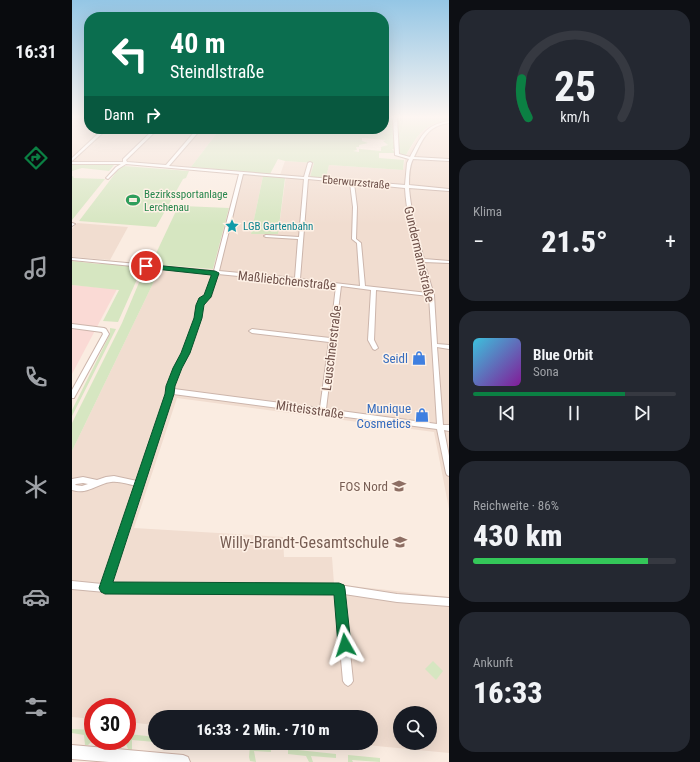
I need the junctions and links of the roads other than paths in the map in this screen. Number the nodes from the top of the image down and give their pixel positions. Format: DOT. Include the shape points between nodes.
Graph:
graph roads {
  1 [pos="80,154"];
  2 [pos="131,154"];
  3 [pos="178,154"];
  4 [pos="397,154"];
  5 [pos="413,154"];
  6 [pos="411,158"];
  7 [pos="449,160"];
  8 [pos="72,162"];
  9 [pos="125,163"];
  10 [pos="310,163"];
  11 [pos="166,167"];
  12 [pos="241,173"];
  13 [pos="108,178"];
  14 [pos="306,178"];
  15 [pos="352,182"];
  16 [pos="407,186"];
  17 [pos="449,190"];
  18 [pos="266,236"];
  19 [pos="301,238"];
  20 [pos="72,259"];
  21 [pos="421,260"];
  22 [pos="449,262"];
  23 [pos="215,273"];
  24 [pos="297,280"];
  25 [pos="339,285"];
  26 [pos="363,288"];
  27 [pos="374,289"];
  28 [pos="431,295"];
  29 [pos="72,326"];
  30 [pos="252,330"];
  31 [pos="332,340"];
  32 [pos="434,345"];
  33 [pos="449,347"];
  34 [pos="375,348"];
  35 [pos="171,391"];
  36 [pos="72,396"];
  37 [pos="323,411"];
  38 [pos="440,427"];
  39 [pos="449,428"];
  40 [pos="449,473"];
  41 [pos="140,484"];
  42 [pos="72,486"];
  43 [pos="72,585"];
  44 [pos="105,588"];
  45 [pos="339,589"];
  46 [pos="449,602"];
  47 [pos="348,681"];
  48 [pos="72,752"];
  49 [pos="183,762"];
  1 -- 8 [label="street"];
  2 -- 9 [label="street" via="124,160"];
  3 -- 11 [label="street"];
  4 -- 6 [label="street" via="400,157"];
  5 -- 6 [label="street, Gundermannstraße"];
  6 -- 7 [label="street"];
  6 -- 16 [label="street, Gundermannstraße"];
  8 -- 9 [label="street, Eberwurzstraße"];
  9 -- 11 [label="street, Eberwurzstraße"];
  9 -- 13 [label="street"];
  10 -- 14 [label="street"];
  11 -- 12 [label="street, Eberwurzstraße"];
  12 -- 14 [label="street, Eberwurzstraße"];
  12 -- 23 [label="street"];
  14 -- 15 [label="street, Eberwurzstraße"];
  14 -- 19 [label="street"];
  15 -- 16 [label="street, Eberwurzstraße"];
  15 -- 26 [label="street" via="354,232 359,235"];
  16 -- 17 [label="street, Eberwurzstraße"];
  16 -- 21 [label="street, Gundermannstraße" via="411,220"];
  18 -- 19 [label="street"];
  19 -- 24 [label="street"];
  20 -- 23 [label="street, Maßliebchenstraße"];
  21 -- 22 [label="street"];
  21 -- 28 [label="street, Gundermannstraße"];
  23 -- 24 [label="street, Maßliebchenstraße"];
  23 -- 35 [label="street" via="208,297 202,300 200,305 198,318 186,353 177,368"];
  24 -- 25 [label="street, Maßliebchenstraße"];
  25 -- 26 [label="street, Maßliebchenstraße"];
  25 -- 31 [label="street, Leuschnerstraße"];
  26 -- 27 [label="street, Maßliebchenstraße"];
  27 -- 28 [label="street, Maßliebchenstraße"];
  27 -- 34 [label="street" via="371,340"];
  28 -- 32 [label="street, Gundermannstraße"];
  29 -- 36 [label="street" via="104,330 106,334"];
  30 -- 31 [label="street"];
  31 -- 37 [label="street, Leuschnerstraße"];
  32 -- 33 [label="street"];
  32 -- 38 [label="street, Gundermannstraße"];
  35 -- 37 [label="street, Mitteisstraße"];
  35 -- 41 [label="street"];
  37 -- 38 [label="street, Mitteisstraße"];
  38 -- 39 [label="street, Mitteisstraße"];
  38 -- 40 [label="street, Gundermannstraße"];
  41 -- 42 [label="street" via="112,479 85,489"];
  41 -- 44 [label="street"];
  43 -- 44 [label="street"];
  44 -- 45 [label="street"];
  45 -- 46 [label="street" via="397,598"];
  45 -- 47 [label="street"];
  48 -- 49 [label="main road"];
}
